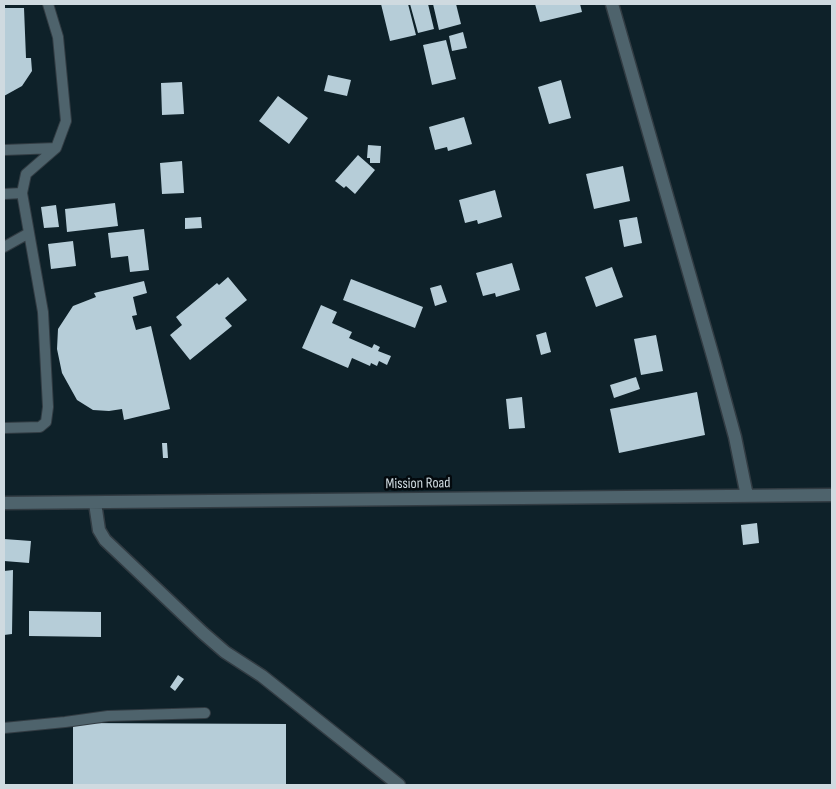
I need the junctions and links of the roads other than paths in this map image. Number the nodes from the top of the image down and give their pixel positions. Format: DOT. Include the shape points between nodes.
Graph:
graph roads {
  1 [pos="48,4"];
  2 [pos="612,4"];
  3 [pos="56,148"];
  4 [pos="4,150"];
  5 [pos="22,193"];
  6 [pos="4,194"];
  7 [pos="29,232"];
  8 [pos="4,246"];
  9 [pos="4,428"];
  10 [pos="832,495"];
  11 [pos="747,496"];
  12 [pos="95,503"];
  13 [pos="4,504"];
  14 [pos="205,713"];
  15 [pos="4,728"];
  16 [pos="399,785"];
  1 -- 3 [label="lane" via="58,37 66,121"];
  2 -- 11 [label="street" via="714,360"];
  3 -- 4 [label="lane"];
  3 -- 5 [label="lane" via="26,174"];
  5 -- 6 [label="lane"];
  5 -- 7 [label="lane"];
  7 -- 8 [label="lane"];
  7 -- 9 [label="lane" via="43,312 48,408 46,422 40,427"];
  10 -- 11 [label="street, Mission Road"];
  11 -- 12 [label="street, Mission Road"];
  12 -- 13 [label="street, Mission Road"];
  12 -- 16 [label="street" via="99,530 105,540 203,633"];
  14 -- 15 [label="lane" via="108,716"];
}
